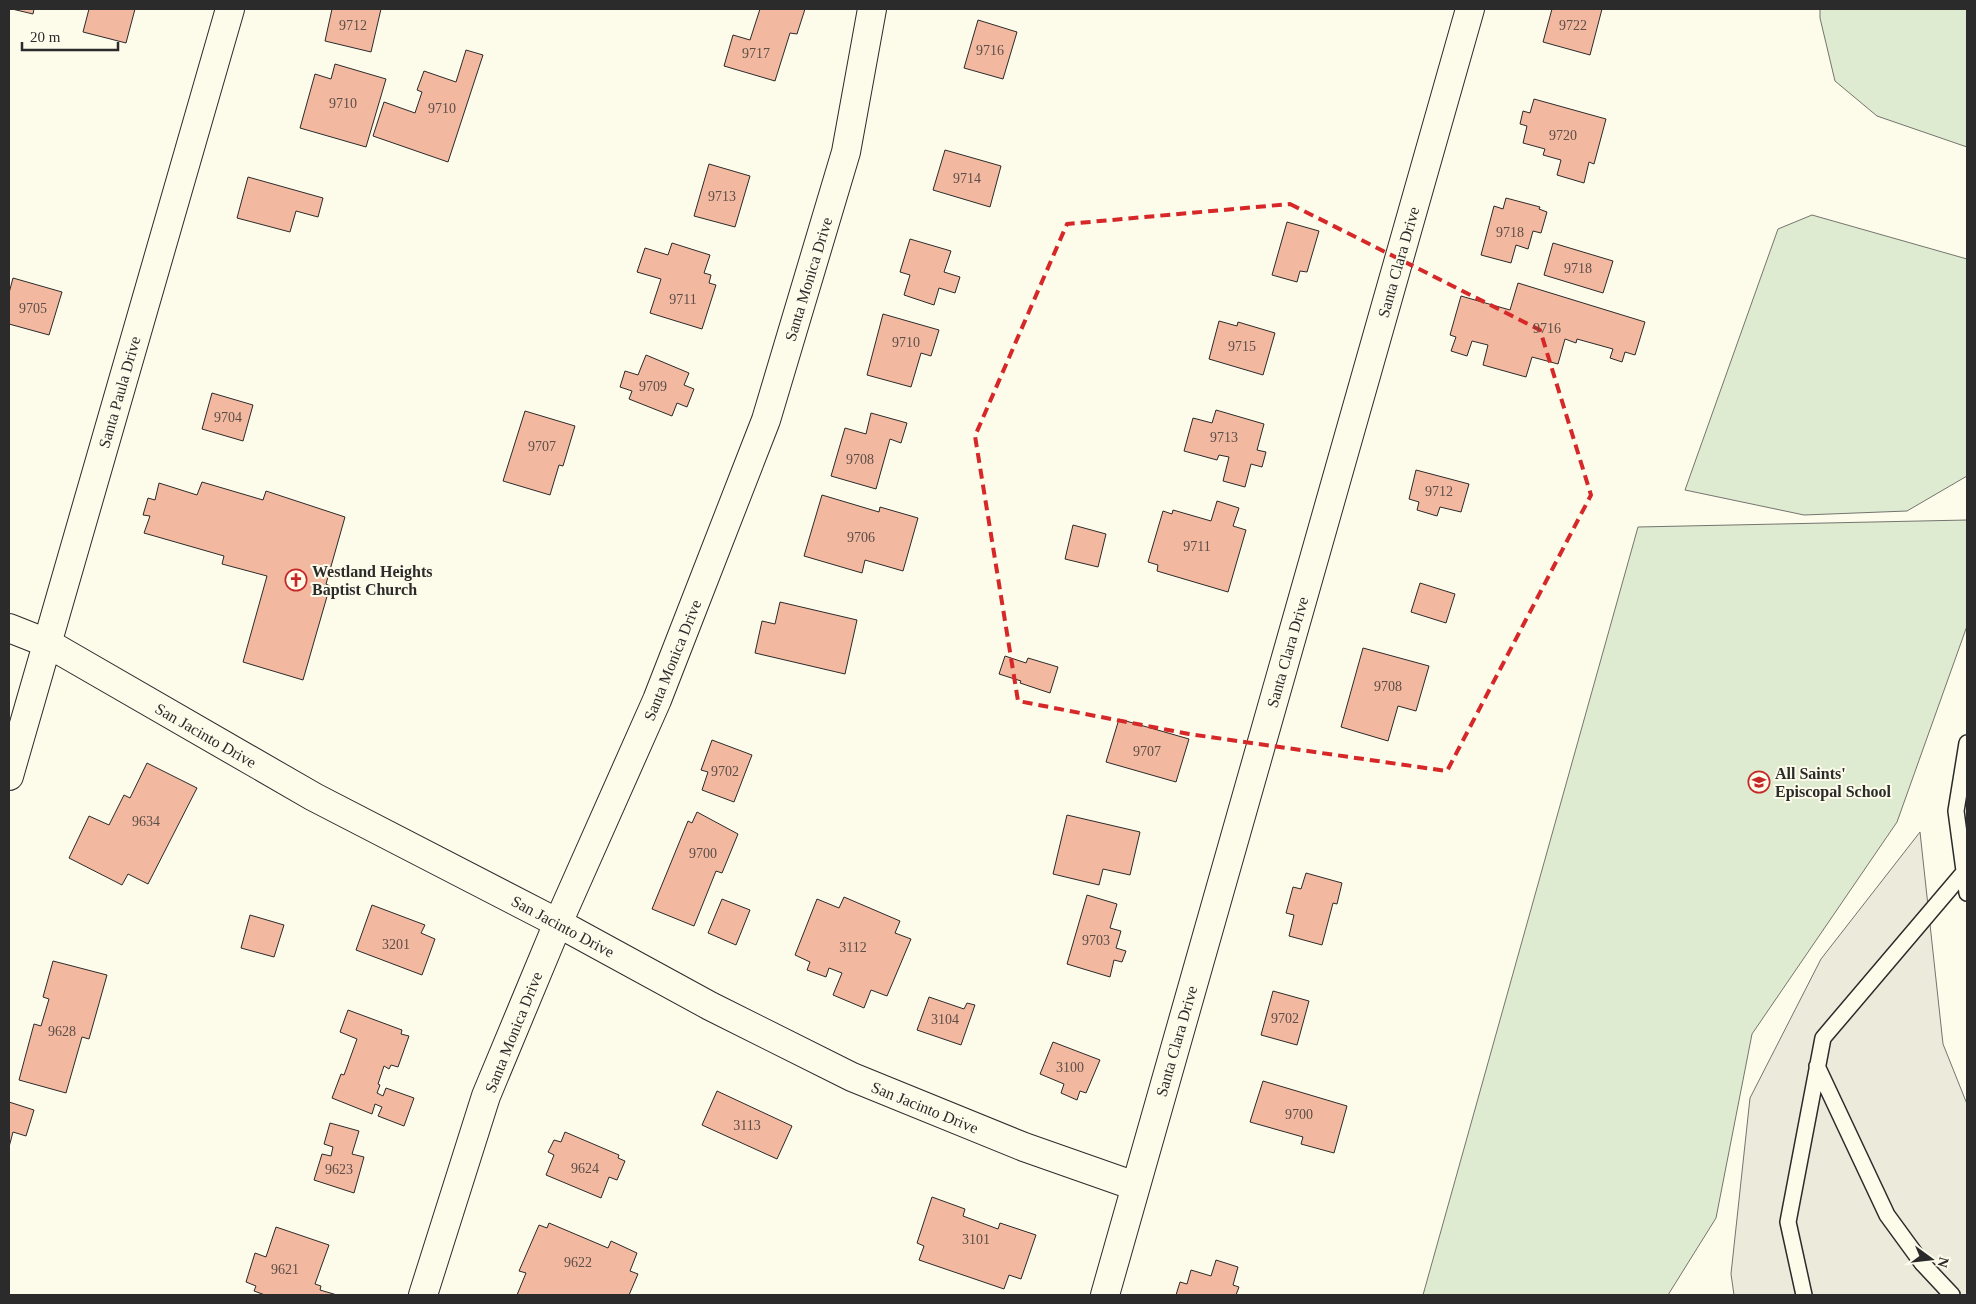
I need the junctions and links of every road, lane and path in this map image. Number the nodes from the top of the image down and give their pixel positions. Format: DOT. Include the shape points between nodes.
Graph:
graph roads {
  1 [pos="230,9"];
  2 [pos="872,9"];
  3 [pos="1470,9"];
  4 [pos="9,628"];
  5 [pos="47,643"];
  6 [pos="1967,744"];
  7 [pos="9,776"];
  8 [pos="1964,872"];
  9 [pos="1967,893"];
  10 [pos="558,923"];
  11 [pos="1818,1066"];
  12 [pos="1135,1186"];
  13 [pos="423,1295"];
  14 [pos="1104,1295"];
  15 [pos="1804,1295"];
  16 [pos="1952,1295"];
  1 -- 5 [label="street, Santa Paula Drive"];
  2 -- 10 [label="street, Santa Monica Drive" via="846,152 766,420 657,700"];
  3 -- 12 [label="street, Santa Clara Drive"];
  4 -- 5 [label="street, San Jacinto Drive"];
  5 -- 7 [label="street, Santa Paula Drive"];
  5 -- 10 [label="street, San Jacinto Drive" via="314,797"];
  6 -- 8 [label="lane" via="1956,811"];
  8 -- 9 [label="lane"];
  8 -- 11 [label="lane" via="1823,1038"];
  10 -- 12 [label="street, San Jacinto Drive" via="710,1006 852,1077 1024,1147"];
  10 -- 13 [label="street, Santa Monica Drive" via="486,1096"];
  11 -- 15 [label="lane" via="1788,1222"];
  11 -- 16 [label="lane" via="1887,1215 1922,1263"];
  12 -- 14 [label="street, Santa Clara Drive"];
}
